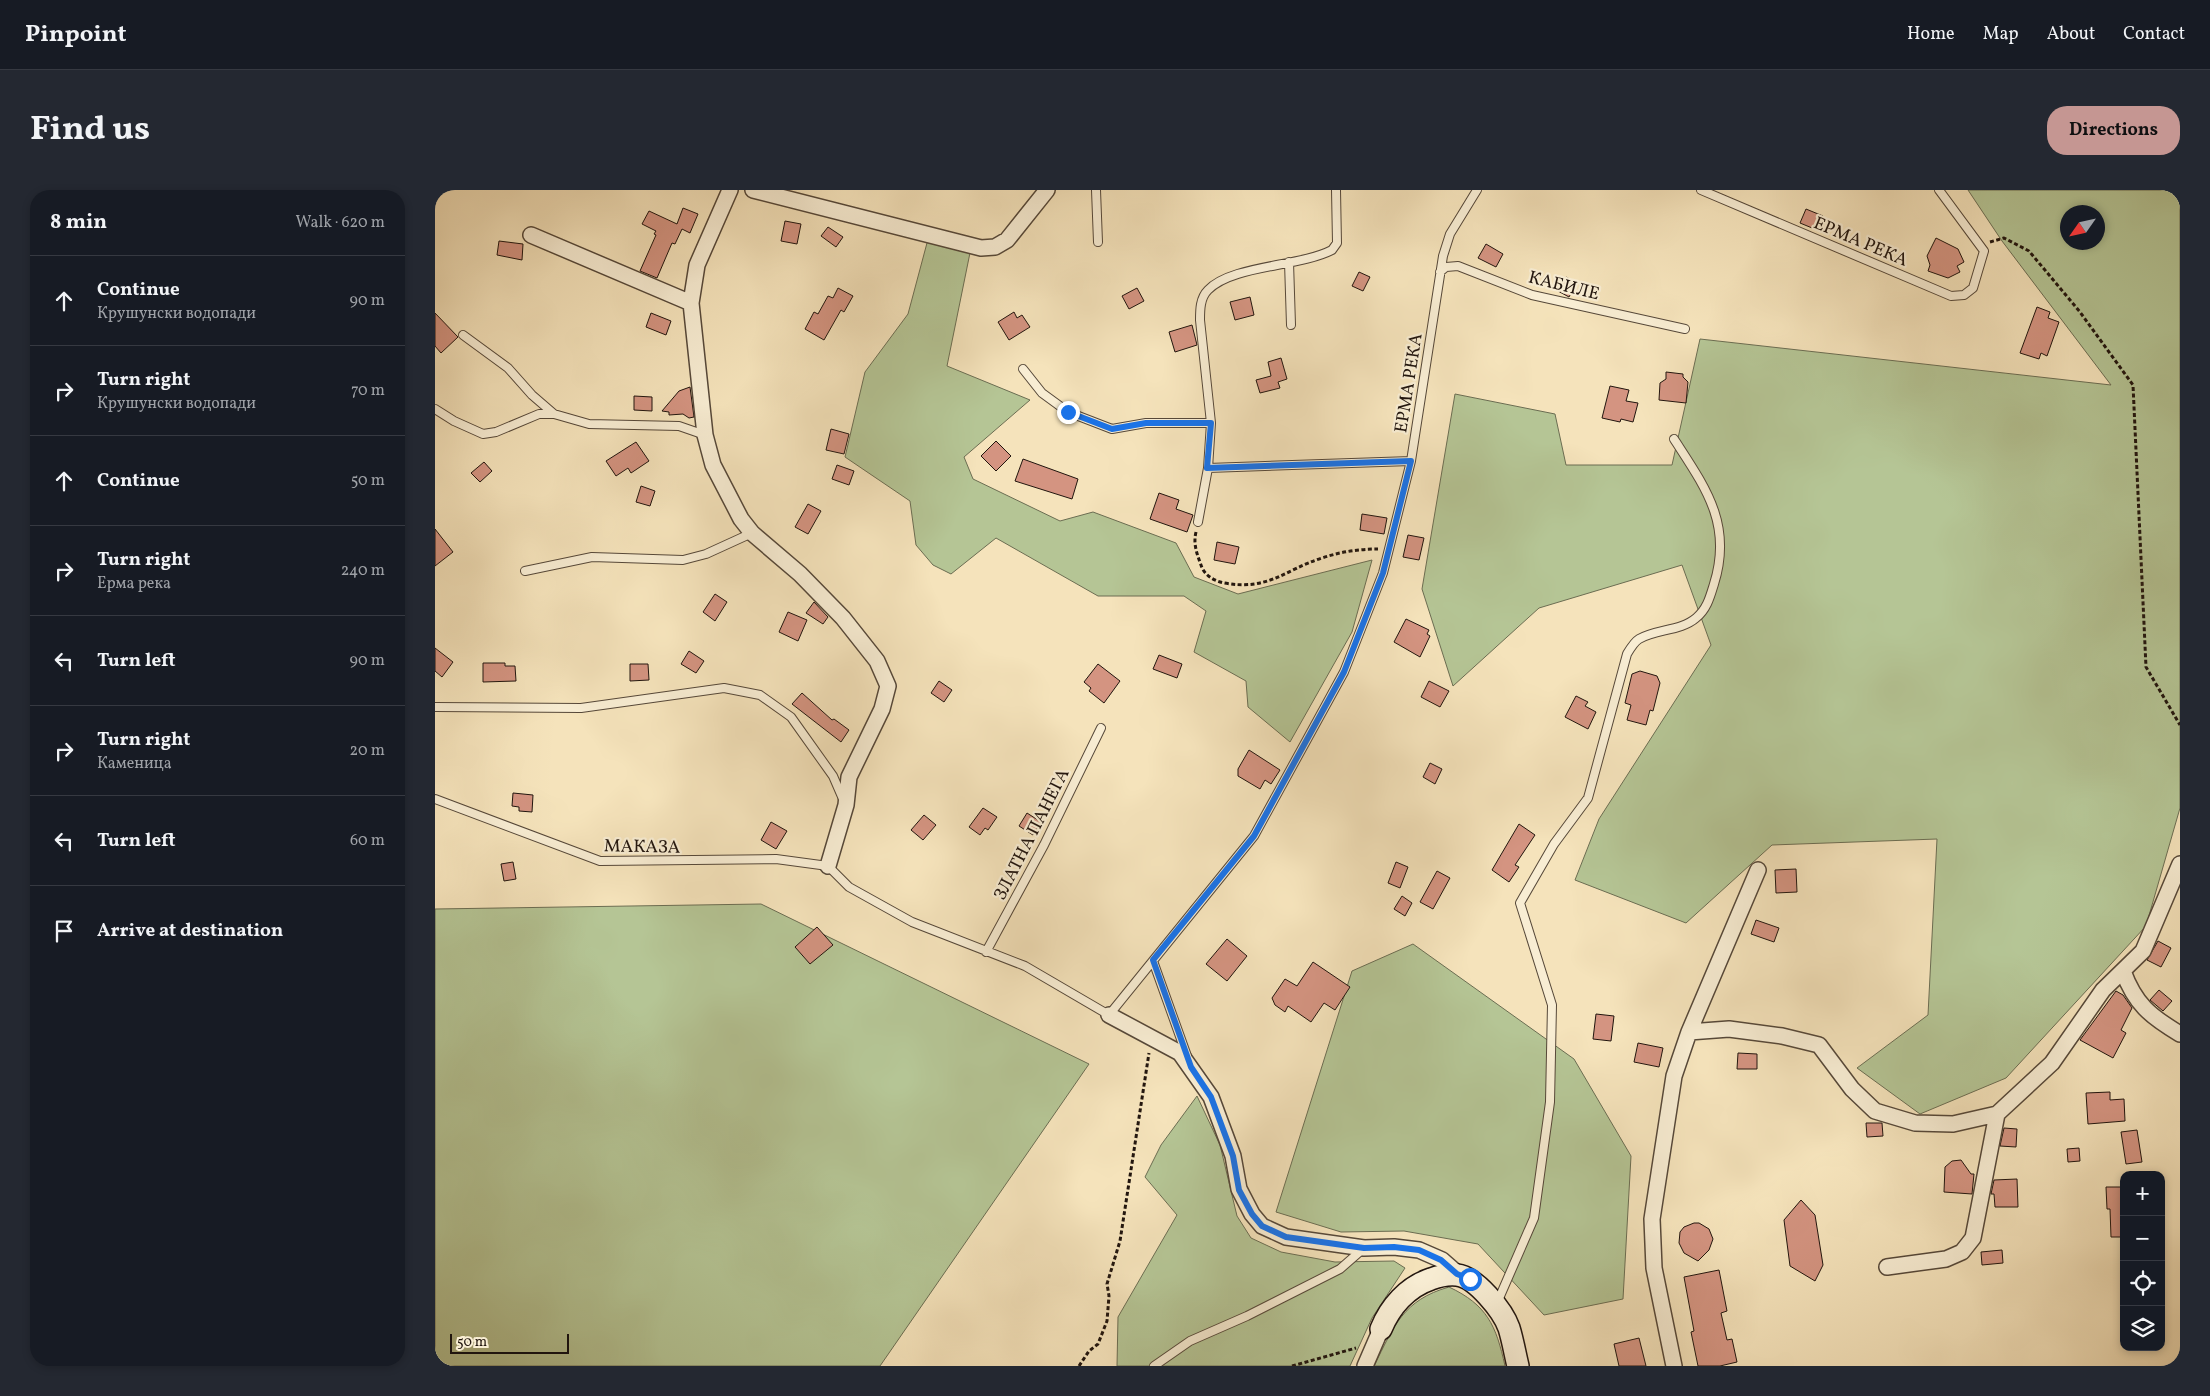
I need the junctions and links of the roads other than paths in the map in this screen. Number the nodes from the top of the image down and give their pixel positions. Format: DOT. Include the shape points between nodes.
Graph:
graph roads {
  1 [pos="730,190"];
  2 [pos="753,190"];
  3 [pos="1047,190"];
  4 [pos="1096,190"];
  5 [pos="1336,190"];
  6 [pos="1477,190"];
  7 [pos="1701,190"];
  8 [pos="1939,190"];
  9 [pos="531,235"];
  10 [pos="1097,242"];
  11 [pos="1289,262"];
  12 [pos="1440,272"];
  13 [pos="691,304"];
  14 [pos="1291,325"];
  15 [pos="1685,329"];
  16 [pos="463,335"];
  17 [pos="1023,369"];
  18 [pos="435,409"];
  19 [pos="554,414"];
  20 [pos="1211,423"];
  21 [pos="705,435"];
  22 [pos="1674,439"];
  23 [pos="1411,461"];
  24 [pos="1207,468"];
  25 [pos="1198,522"];
  26 [pos="752,533"];
  27 [pos="525,571"];
  28 [pos="435,707"];
  29 [pos="1101,728"];
  30 [pos="435,799"];
  31 [pos="846,805"];
  32 [pos="2180,864"];
  33 [pos="828,866"];
  34 [pos="1758,870"];
  35 [pos="986,952"];
  36 [pos="1153,960"];
  37 [pos="2123,971"];
  38 [pos="1109,1015"];
  39 [pos="1689,1032"];
  40 [pos="2180,1034"];
  41 [pos="1191,1067"];
  42 [pos="1997,1114"];
  43 [pos="1364,1248"];
  44 [pos="1887,1267"];
  45 [pos="1457,1274"];
  46 [pos="1496,1305"];
  47 [pos="1378,1336"];
  48 [pos="1154,1366"];
  49 [pos="1365,1366"];
  50 [pos="1518,1366"];
  51 [pos="1674,1366"];
  1 -- 13 [label="street" via="697,265"];
  2 -- 3 [label="street" via="981,248 995,247 1007,240"];
  4 -- 10 [label="lane"];
  5 -- 11 [label="lane" via="1337,243 1326,253"];
  6 -- 12 [label="lane, ЕРМА РЕКА" via="1450,234"];
  7 -- 8 [label="lane, ЕРМА РЕКА" via="1951,296 1965,295 1973,288 1984,251"];
  9 -- 13 [label="street"];
  11 -- 14 [label="lane"];
  11 -- 20 [label="lane" via="1224,279 1207,291 1201,305 1200,320"];
  12 -- 15 [label="lane, КАБИЛЕ" via="1446,267 1458,266 1532,295"];
  12 -- 23 [label="lane, ЕРМА РЕКА"];
  13 -- 21 [label="street"];
  16 -- 19 [label="lane" via="508,368"];
  17 -- 20 [label="lane" via="1042,393 1068,412 1112,429 1146,423"];
  18 -- 19 [label="lane" via="483,434 539,414"];
  19 -- 21 [label="lane" via="589,424 679,426"];
  20 -- 24 [label="lane"];
  21 -- 26 [label="street" via="713,465 741,519"];
  22 -- 46 [label="lane" via="1708,492 1716,516 1721,546 1715,581 1706,607 1696,618 1638,639 1627,654 1588,798 1554,844 1520,903 1552,1005 1550,1102 1534,1218"];
  23 -- 24 [label="lane"];
  23 -- 36 [label="lane, ЕРМА РЕКА" via="1383,573 1344,672 1254,836"];
  24 -- 25 [label="lane"];
  26 -- 27 [label="lane" via="706,554 683,560 592,557"];
  26 -- 31 [label="street" via="800,574 843,618 877,661 888,686 882,709 849,777"];
  28 -- 31 [label="lane" via="581,708 724,688 759,695 791,717 833,776"];
  29 -- 35 [label="lane, ЗЛАТНА ПАНЕГА" via="1044,845"];
  30 -- 33 [label="lane, МАКАЗА" via="600,861 776,859"];
  31 -- 33 [label="street"];
  32 -- 37 [label="street" via="2143,951"];
  33 -- 35 [label="lane" via="849,887 912,922"];
  34 -- 39 [label="street"];
  35 -- 38 [label="lane" via="1025,966"];
  36 -- 38 [label="lane, ЕРМА РЕКА"];
  36 -- 41 [label="lane"];
  37 -- 40 [label="street" via="2130,990 2153,1018"];
  37 -- 42 [label="street" via="2103,990 2052,1062"];
  38 -- 41 [label="street" via="1180,1053"];
  39 -- 42 [label="street" via="1729,1029 1819,1045 1852,1089 1875,1111 1915,1123 1953,1124"];
  39 -- 51 [label="street" via="1674,1076 1652,1219 1654,1268"];
  41 -- 43 [label="street" via="1211,1097 1233,1156 1239,1190 1262,1226 1286,1237"];
  42 -- 44 [label="street" via="1973,1238 1962,1252 1946,1259"];
  43 -- 45 [label="street" via="1419,1250 1441,1260"];
  43 -- 48 [label="lane" via="1341,1269 1190,1341"];
  45 -- 46 [label="street" via="1470,1279"];
  45 -- 47 [label="street" via="1421,1282 1407,1291 1387,1315"];
  46 -- 50 [label="street" via="1508,1327"];
  47 -- 49 [label="street"];
}
